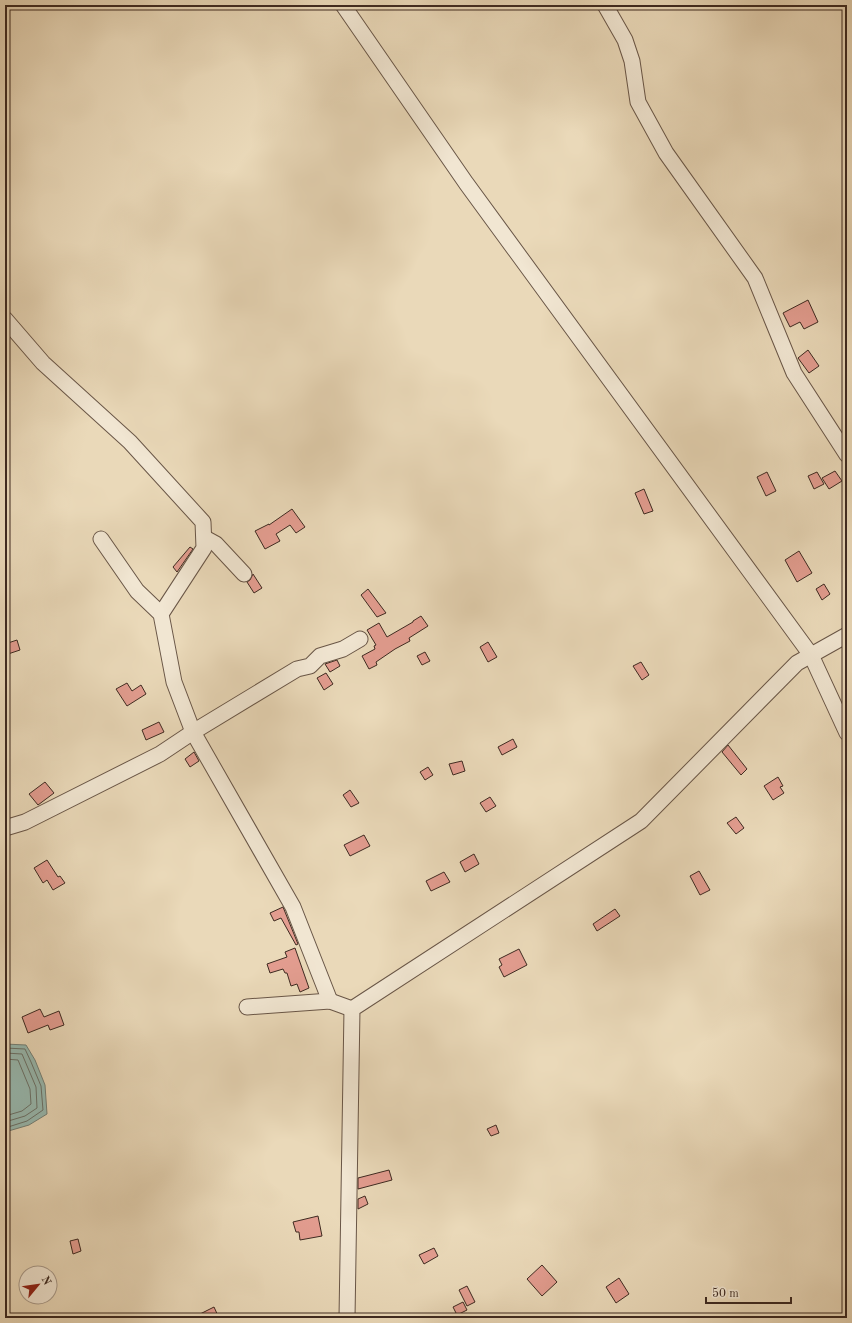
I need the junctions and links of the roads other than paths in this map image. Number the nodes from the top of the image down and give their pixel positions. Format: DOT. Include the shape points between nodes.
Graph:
graph roads {
  1 [pos="343,5"];
  2 [pos="605,5"];
  3 [pos="5,319"];
  4 [pos="847,455"];
  5 [pos="101,538"];
  6 [pos="205,538"];
  7 [pos="244,574"];
  8 [pos="161,614"];
  9 [pos="847,635"];
  10 [pos="360,639"];
  11 [pos="811,655"];
  12 [pos="193,732"];
  13 [pos="847,733"];
  14 [pos="5,828"];
  15 [pos="330,1001"];
  16 [pos="247,1007"];
  17 [pos="352,1009"];
  18 [pos="347,1318"];
  1 -- 11 [label="street" via="466,183"];
  2 -- 4 [label="street" via="625,40 632,61 638,102 666,153 755,278 794,373"];
  3 -- 6 [label="street" via="43,363 154,467 203,522"];
  5 -- 8 [label="street" via="137,590"];
  6 -- 7 [label="street" via="216,544"];
  6 -- 8 [label="street" via="204,548"];
  8 -- 12 [label="street" via="174,682"];
  9 -- 11 [label="street"];
  10 -- 12 [label="street" via="343,649 320,656 310,666 297,669"];
  11 -- 13 [label="street"];
  11 -- 17 [label="street" via="798,663 641,821"];
  12 -- 14 [label="street" via="160,754 25,822"];
  12 -- 15 [label="street" via="293,907"];
  15 -- 16 [label="street"];
  15 -- 17 [label="street"];
  17 -- 18 [label="street"];
}
